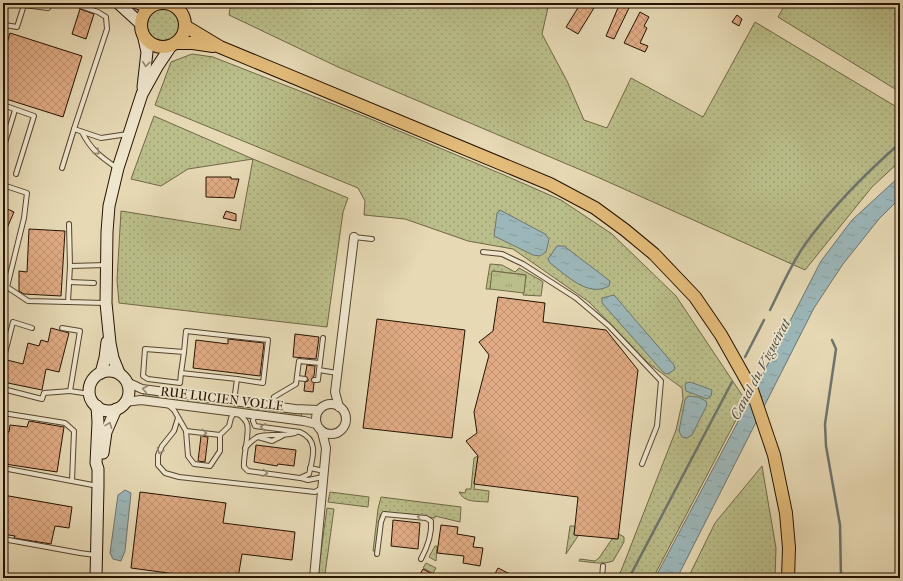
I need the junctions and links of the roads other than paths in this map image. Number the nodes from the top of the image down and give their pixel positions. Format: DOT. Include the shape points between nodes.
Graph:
graph roads {
  1 [pos="50,3"];
  2 [pos="72,3"];
  3 [pos="118,3"];
  4 [pos="137,3"];
  5 [pos="150,7"];
  6 [pos="183,8"];
  7 [pos="185,26"];
  8 [pos="142,29"];
  9 [pos="3,32"];
  10 [pos="174,44"];
  11 [pos="220,47"];
  12 [pos="142,94"];
  13 [pos="3,105"];
  14 [pos="15,110"];
  15 [pos="74,128"];
  16 [pos="82,131"];
  17 [pos="129,134"];
  18 [pos="3,149"];
  19 [pos="62,168"];
  20 [pos="118,168"];
  21 [pos="16,174"];
  22 [pos="3,185"];
  23 [pos="69,224"];
  24 [pos="354,237"];
  25 [pos="372,239"];
  26 [pos="483,252"];
  27 [pos="106,265"];
  28 [pos="70,266"];
  29 [pos="69,282"];
  30 [pos="94,283"];
  31 [pos="68,302"];
  32 [pos="106,303"];
  33 [pos="108,325"];
  34 [pos="32,328"];
  35 [pos="62,328"];
  36 [pos="323,338"];
  37 [pos="184,352"];
  38 [pos="3,361"];
  39 [pos="320,363"];
  40 [pos="319,370"];
  41 [pos="182,372"];
  42 [pos="101,373"];
  43 [pos="119,373"];
  44 [pos="338,373"];
  45 [pos="297,378"];
  46 [pos="237,379"];
  47 [pos="305,379"];
  48 [pos="314,380"];
  49 [pos="127,382"];
  50 [pos="3,389"];
  51 [pos="70,391"];
  52 [pos="335,392"];
  53 [pos="90,394"];
  54 [pos="234,401"];
  55 [pos="125,402"];
  56 [pos="166,403"];
  57 [pos="326,405"];
  58 [pos="97,406"];
  59 [pos="272,406"];
  60 [pos="339,407"];
  61 [pos="116,409"];
  62 [pos="318,410"];
  63 [pos="236,412"];
  64 [pos="3,413"];
  65 [pos="254,415"];
  66 [pos="178,418"];
  67 [pos="316,424"];
  68 [pos="186,431"];
  69 [pos="300,432"];
  70 [pos="322,432"];
  71 [pos="337,433"];
  72 [pos="220,434"];
  73 [pos="245,448"];
  74 [pos="326,448"];
  75 [pos="642,464"];
  76 [pos="3,468"];
  77 [pos="310,468"];
  78 [pos="98,469"];
  79 [pos="324,477"];
  80 [pos="300,478"];
  81 [pos="72,481"];
  82 [pos="98,486"];
  83 [pos="3,540"];
  84 [pos="377,554"];
  85 [pos="97,555"];
  86 [pos="421,559"];
  87 [pos="603,566"];
  88 [pos="96,578"];
  89 [pos="314,578"];
  90 [pos="602,578"];
  91 [pos="788,578"];
  1 -- 9 [label="lane" via="48,8 24,4 17,27 5,25"];
  2 -- 15 [label="lane" via="106,17 107,29"];
  3 -- 8 [label="main road"];
  4 -- 5 [label="main road"];
  5 -- 6 [label="main road" via="170,4"];
  5 -- 8 [label="main road" via="142,17"];
  6 -- 7 [label="main road"];
  7 -- 10 [label="main road" via="183,34"];
  7 -- 11 [label="main road"];
  8 -- 10 [label="main road" via="151,44 164,47"];
  8 -- 12 [label="main road, one-way" via="147,52"];
  10 -- 11 [label="main road" via="193,43"];
  10 -- 12 [label="main road"];
  11 -- 91 [label="main road" via="550,184 595,208 654,254 695,297 721,335 752,390 774,455 786,513"];
  12 -- 17 [label="main road"];
  13 -- 14 [label="lane"];
  14 -- 18 [label="lane"];
  14 -- 21 [label="lane" via="34,116"];
  15 -- 16 [label="lane"];
  15 -- 19 [label="lane"];
  16 -- 17 [label="lane" via="101,138"];
  16 -- 20 [label="lane, one-way" via="89,145"];
  17 -- 20 [label="main road"];
  20 -- 27 [label="main road" via="109,206"];
  22 -- 31 [label="lane" via="27,193 24,218 7,287 28,301"];
  23 -- 28 [label="lane"];
  24 -- 25 [label="lane"];
  24 -- 44 [label="street"];
  26 -- 75 [label="lane" via="502,254 523,264 576,298 609,326 661,381 657,426"];
  27 -- 28 [label="lane"];
  27 -- 32 [label="main road"];
  28 -- 29 [label="lane"];
  29 -- 30 [label="lane"];
  29 -- 31 [label="lane"];
  31 -- 32 [label="lane"];
  32 -- 33 [label="main road"];
  33 -- 42 [label="main road"];
  33 -- 43 [label="main road" via="113,358"];
  34 -- 38 [label="lane" via="13,322"];
  35 -- 51 [label="lane" via="80,331"];
  36 -- 39 [label="lane"];
  37 -- 41 [label="lane"];
  37 -- 41 [label="lane" via="145,349 143,376 148,379 180,383"];
  37 -- 46 [label="lane" via="186,331 268,340 263,383"];
  39 -- 40 [label="lane"];
  39 -- 45 [label="lane" via="299,361"];
  40 -- 44 [label="lane"];
  40 -- 48 [label="lane" via="318,380"];
  41 -- 46 [label="lane"];
  42 -- 43 [label="main road"];
  42 -- 53 [label="main road" via="92,381"];
  43 -- 49 [label="main road"];
  44 -- 52 [label="street"];
  45 -- 47 [label="lane"];
  45 -- 59 [label="lane" via="296,384 274,397"];
  46 -- 54 [label="lane"];
  54 -- 49 [label="street, one-way" via="142,389"];
  49 -- 55 [label="main road" via="129,392"];
  50 -- 51 [label="lane" via="42,399 44,392"];
  51 -- 53 [label="lane"];
  52 -- 57 [label="street"];
  52 -- 60 [label="street"];
  53 -- 58 [label="main road"];
  54 -- 59 [label="street"];
  55 -- 56 [label="street, RUE LUCIEN VOLLE" via="141,400"];
  55 -- 61 [label="main road"];
  56 -- 63 [label="street, RUE LUCIEN VOLLE"];
  56 -- 66 [label="lane"];
  57 -- 60 [label="street"];
  57 -- 62 [label="street"];
  58 -- 61 [label="main road" via="109,410"];
  58 -- 78 [label="main road"];
  59 -- 62 [label="street"];
  60 -- 71 [label="street" via="346,421"];
  78 -- 61 [label="main road, one-way" via="102,462 106,432"];
  62 -- 67 [label="street"];
  63 -- 65 [label="street, RUE LUCIEN VOLLE"];
  63 -- 72 [label="lane" via="230,418 229,426"];
  63 -- 73 [label="lane" via="248,426"];
  64 -- 81 [label="lane" via="65,423 74,431"];
  65 -- 67 [label="street, RUE LUCIEN VOLLE"];
  69 -- 65 [label="lane, one-way" via="255,426"];
  66 -- 68 [label="lane"];
  66 -- 79 [label="lane, one-way" via="174,431 158,455 158,465 165,473 179,477 315,492 320,489"];
  67 -- 70 [label="street"];
  68 -- 72 [label="lane, one-way"];
  68 -- 72 [label="lane" via="188,456 194,464 210,466 220,451"];
  69 -- 73 [label="lane" via="258,437"];
  69 -- 77 [label="lane" via="311,440 313,450"];
  70 -- 71 [label="street"];
  70 -- 74 [label="street"];
  71 -- 74 [label="street"];
  73 -- 80 [label="lane, one-way" via="244,467 248,471"];
  74 -- 79 [label="street"];
  76 -- 81 [label="lane"];
  77 -- 79 [label="lane"];
  77 -- 80 [label="lane" via="309,474"];
  78 -- 82 [label="main road"];
  79 -- 80 [label="lane" via="308,480"];
  79 -- 89 [label="street"];
  81 -- 82 [label="lane"];
  82 -- 85 [label="main road"];
  83 -- 85 [label="lane"];
  86 -- 84 [label="lane, one-way" via="427,549 431,529 431,521 426,518 384,514 380,522"];
  85 -- 88 [label="main road"];
  87 -- 90 [label="lane"];
}
